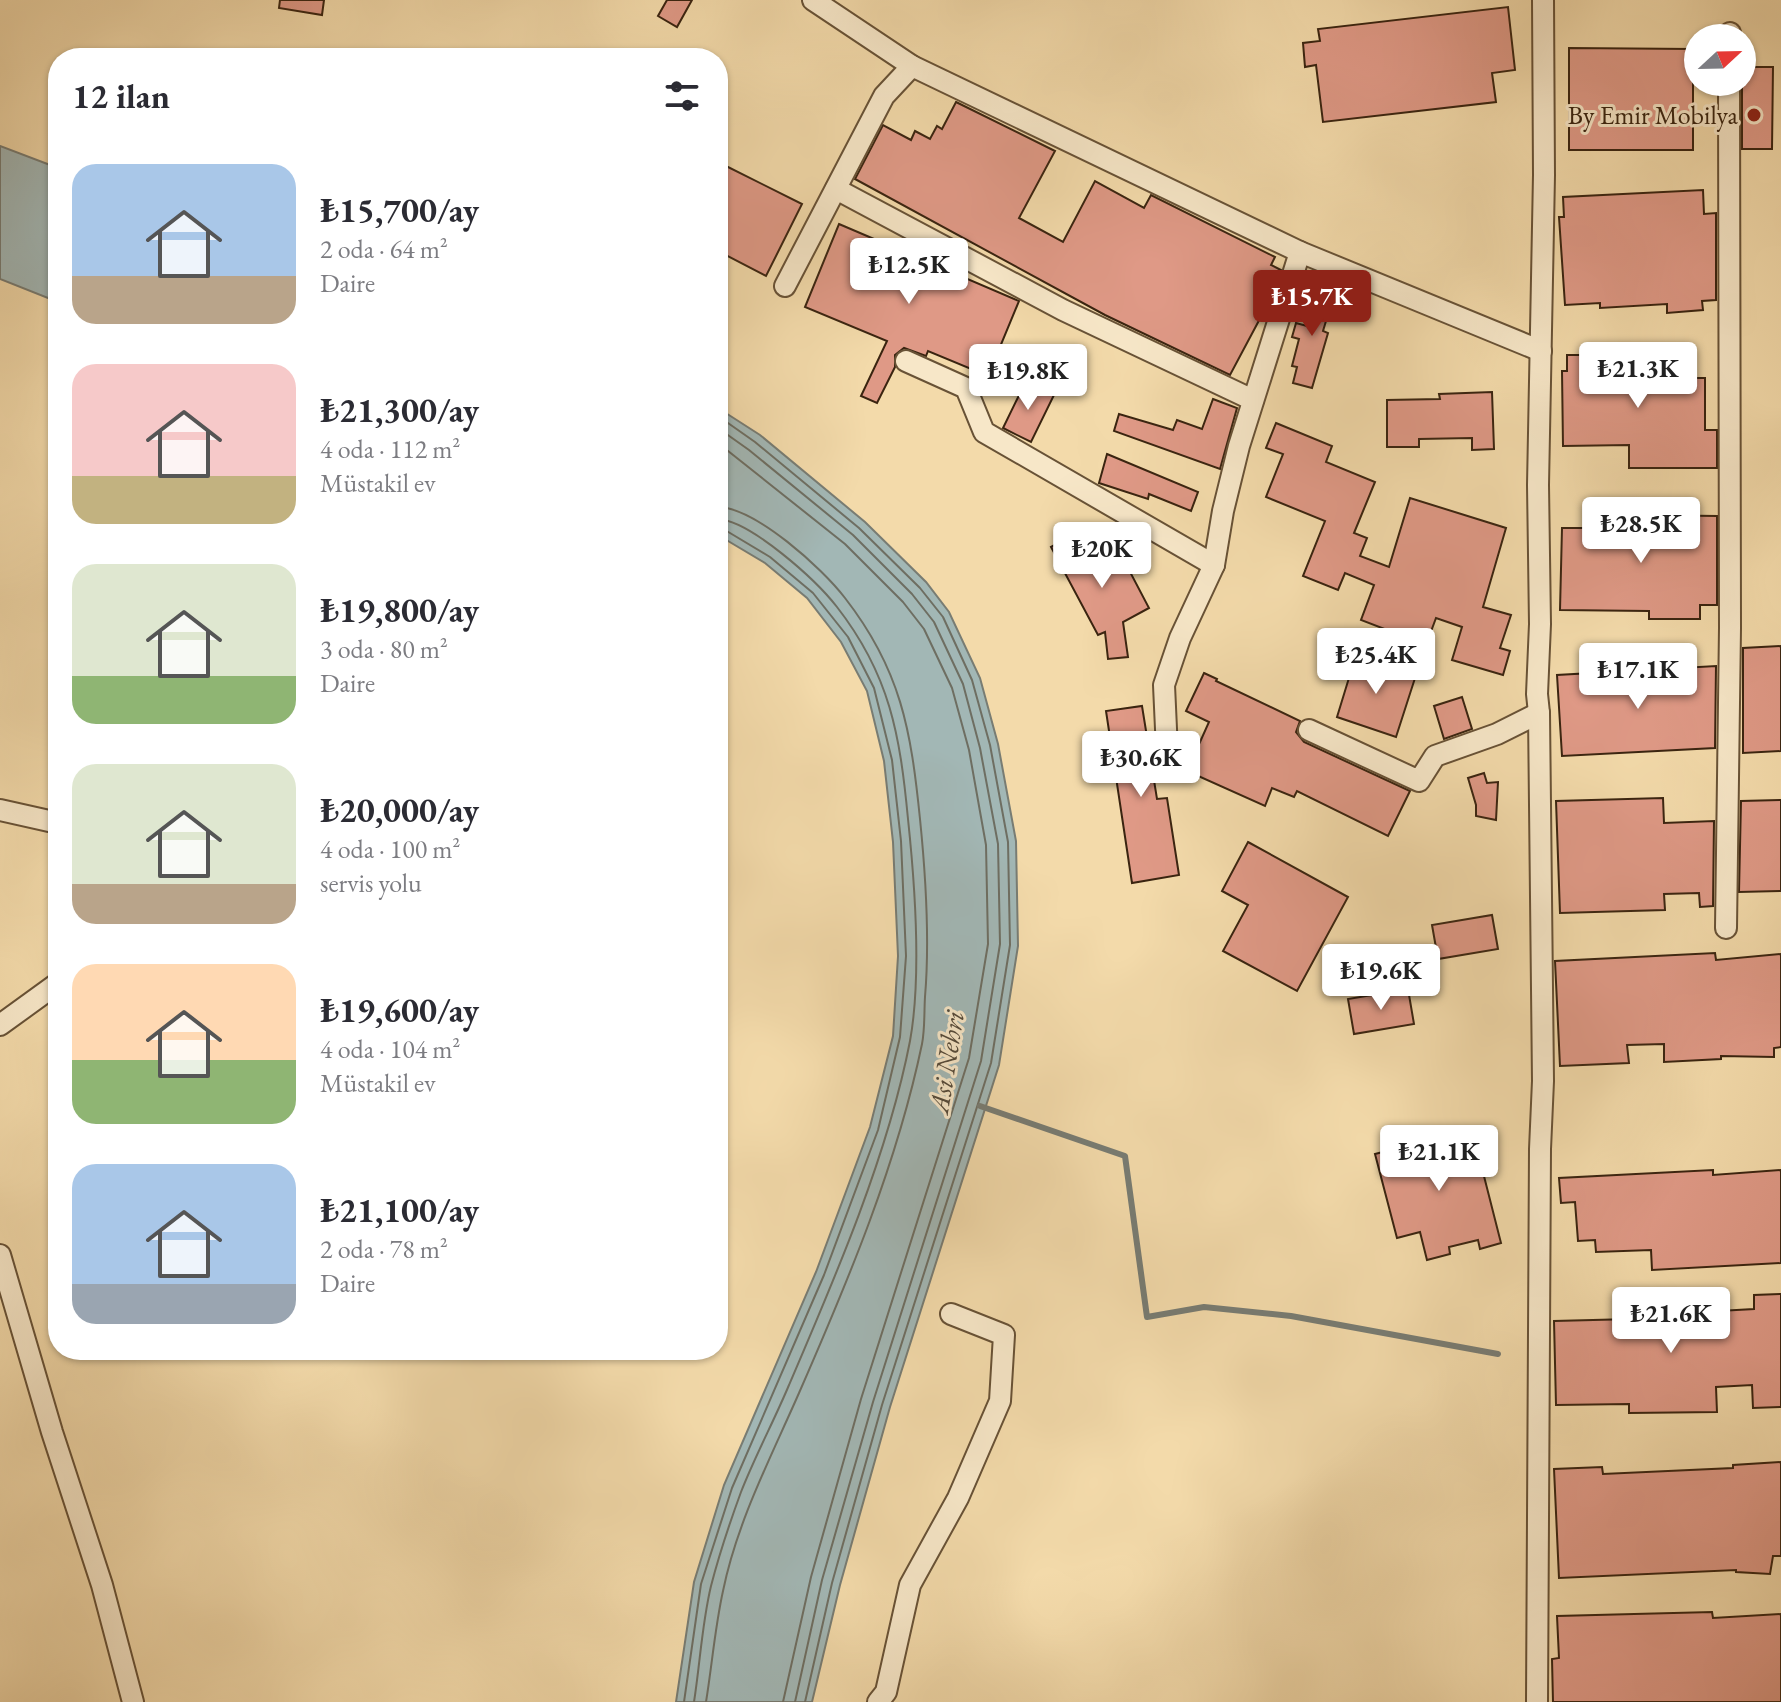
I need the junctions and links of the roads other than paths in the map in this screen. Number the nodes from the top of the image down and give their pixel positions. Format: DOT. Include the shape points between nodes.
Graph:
graph roads {
  1 [pos="813,0"];
  2 [pos="1543,0"];
  3 [pos="912,66"];
  4 [pos="1729,96"];
  5 [pos="836,189"];
  6 [pos="1300,252"];
  7 [pos="785,286"];
  8 [pos="1541,351"];
  9 [pos="906,361"];
  10 [pos="1253,400"];
  11 [pos="1214,565"];
  12 [pos="1539,713"];
  13 [pos="1309,730"];
  14 [pos="1167,751"];
  15 [pos="0,810"];
  16 [pos="48,821"];
  17 [pos="1726,928"];
  18 [pos="48,990"];
  19 [pos="0,1025"];
  20 [pos="0,1255"];
  21 [pos="951,1314"];
  22 [pos="133,1702"];
  23 [pos="878,1702"];
  24 [pos="1537,1702"];
  1 -- 3 [label="street"];
  2 -- 8 [label="street"];
  3 -- 5 [label="street" via="884,96"];
  3 -- 6 [label="street"];
  4 -- 17 [label="street"];
  5 -- 7 [label="street"];
  5 -- 10 [label="street" via="1063,310"];
  6 -- 8 [label="street"];
  6 -- 10 [label="street"];
  8 -- 12 [label="street"];
  9 -- 11 [label="street" via="966,388 984,432"];
  10 -- 11 [label="street"];
  11 -- 14 [label="street" via="1164,685"];
  12 -- 13 [label="street" via="1435,756 1419,781"];
  12 -- 24 [label="street" via="1543,1081"];
  15 -- 16 [label="street"];
  18 -- 19 [label="street"];
  20 -- 22 [label="street"];
  21 -- 23 [label="street" via="1004,1335 1000,1401 958,1498 910,1585 886,1692"];
}
